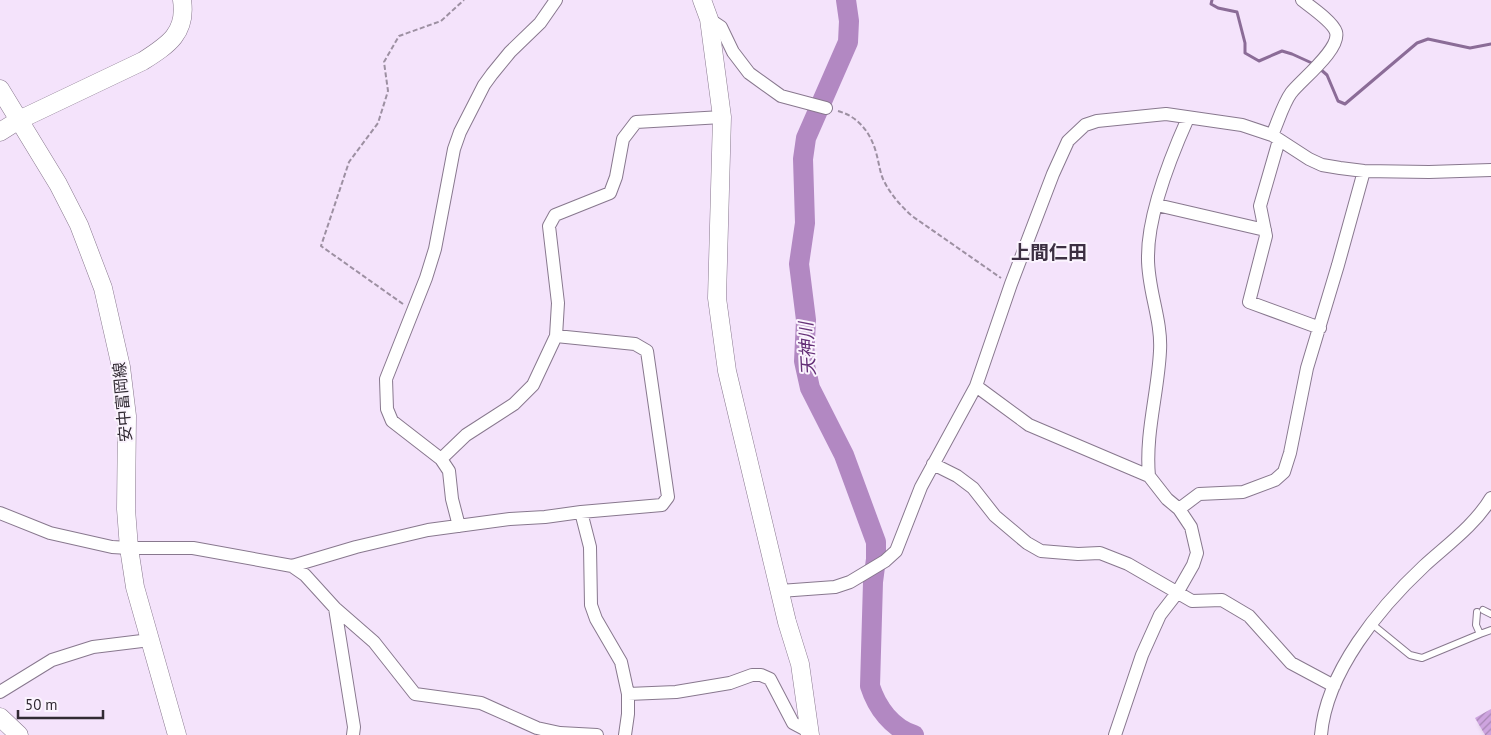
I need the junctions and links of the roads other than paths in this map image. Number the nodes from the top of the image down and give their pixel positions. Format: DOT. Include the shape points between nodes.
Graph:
graph roads {
  1 [pos="182,0"];
  2 [pos="556,0"];
  3 [pos="702,0"];
  4 [pos="1302,0"];
  5 [pos="709,19"];
  6 [pos="0,89"];
  7 [pos="826,108"];
  8 [pos="722,117"];
  9 [pos="1188,118"];
  10 [pos="19,120"];
  11 [pos="0,132"];
  12 [pos="1275,137"];
  13 [pos="1491,170"];
  14 [pos="1364,171"];
  15 [pos="1157,205"];
  16 [pos="1265,230"];
  17 [pos="1320,328"];
  18 [pos="556,336"];
  19 [pos="976,386"];
  20 [pos="441,459"];
  21 [pos="933,464"];
  22 [pos="1149,476"];
  23 [pos="1491,498"];
  24 [pos="1179,509"];
  25 [pos="581,512"];
  26 [pos="0,513"];
  27 [pos="459,526"];
  28 [pos="129,548"];
  29 [pos="292,566"];
  30 [pos="780,591"];
  31 [pos="1177,593"];
  32 [pos="334,608"];
  33 [pos="1491,614"];
  34 [pos="1372,624"];
  35 [pos="1491,630"];
  36 [pos="1480,634"];
  37 [pos="150,640"];
  38 [pos="1334,686"];
  39 [pos="0,692"];
  40 [pos="628,694"];
  41 [pos="0,717"];
  42 [pos="810,733"];
  43 [pos="19,735"];
  44 [pos="177,735"];
  45 [pos="353,735"];
  46 [pos="597,735"];
  47 [pos="625,735"];
  48 [pos="1115,735"];
  49 [pos="1321,735"];
  1 -- 10 [label="street" via="178,32 160,50 143,62"];
  2 -- 20 [label="street" via="540,23 492,74 460,132 435,249 386,379 387,409 392,421"];
  3 -- 5 [label="street"];
  4 -- 12 [label="street" via="1330,24 1336,36 1327,55 1290,94"];
  5 -- 7 [label="street" via="721,27 733,52 750,73 781,96"];
  5 -- 8 [label="street"];
  6 -- 10 [label="street, 安中富岡線"];
  8 -- 18 [label="street" via="636,122 623,139 610,193 555,215 549,226 558,303"];
  8 -- 30 [label="street" via="717,298 727,371"];
  9 -- 12 [label="street" via="1242,125"];
  9 -- 15 [label="street"];
  9 -- 19 [label="street" via="1166,114 1097,121 1085,125 1068,141 1011,284"];
  10 -- 11 [label="street"];
  10 -- 28 [label="street, 安中富岡線" via="79,225 103,288 121,366 127,416"];
  12 -- 14 [label="street" via="1322,164"];
  12 -- 16 [label="street" via="1260,206"];
  13 -- 14 [label="street"];
  14 -- 17 [label="street"];
  15 -- 16 [label="street"];
  15 -- 22 [label="street" via="1148,256 1160,350 1147,457"];
  16 -- 17 [label="street" via="1249,302"];
  17 -- 24 [label="street" via="1284,472 1275,480 1243,492 1199,494"];
  18 -- 20 [label="street" via="533,385 514,404 466,435"];
  18 -- 25 [label="street" via="635,344 647,351 667,487 668,497 662,505"];
  19 -- 21 [label="street"];
  19 -- 22 [label="street" via="1029,425"];
  20 -- 27 [label="street" via="449,471"];
  21 -- 30 [label="street" via="896,551 885,562 850,582 834,587"];
  21 -- 31 [label="street" via="973,488 995,516 1041,551 1100,553 1114,557"];
  22 -- 24 [label="street"];
  23 -- 34 [label="street" via="1478,517 1384,606"];
  24 -- 31 [label="street" via="1191,527 1197,553"];
  25 -- 27 [label="street"];
  25 -- 40 [label="street" via="590,547 592,605 621,662"];
  26 -- 28 [label="street" via="50,533"];
  27 -- 29 [label="street" via="356,547"];
  28 -- 29 [label="street" via="193,548"];
  28 -- 37 [label="street, 安中富岡線" via="135,587"];
  29 -- 32 [label="street" via="305,575"];
  30 -- 42 [label="street" via="800,664"];
  31 -- 38 [label="street" via="1192,601 1222,600 1249,616 1291,663"];
  31 -- 48 [label="street" via="1160,615 1142,654"];
  32 -- 45 [label="street"];
  32 -- 46 [label="street" via="374,642 415,694 481,703 537,728 560,734"];
  33 -- 36 [label="lane" via="1480,611 1476,625"];
  34 -- 36 [label="lane" via="1410,655 1422,658"];
  34 -- 38 [label="street"];
  35 -- 36 [label="lane"];
  37 -- 39 [label="street" via="93,647 52,660"];
  37 -- 44 [label="street, 安中富岡線"];
  38 -- 49 [label="street" via="1323,716"];
  40 -- 42 [label="street" via="676,692 761,675 770,679 793,723"];
  40 -- 47 [label="street"];
  41 -- 43 [label="street"];
}
